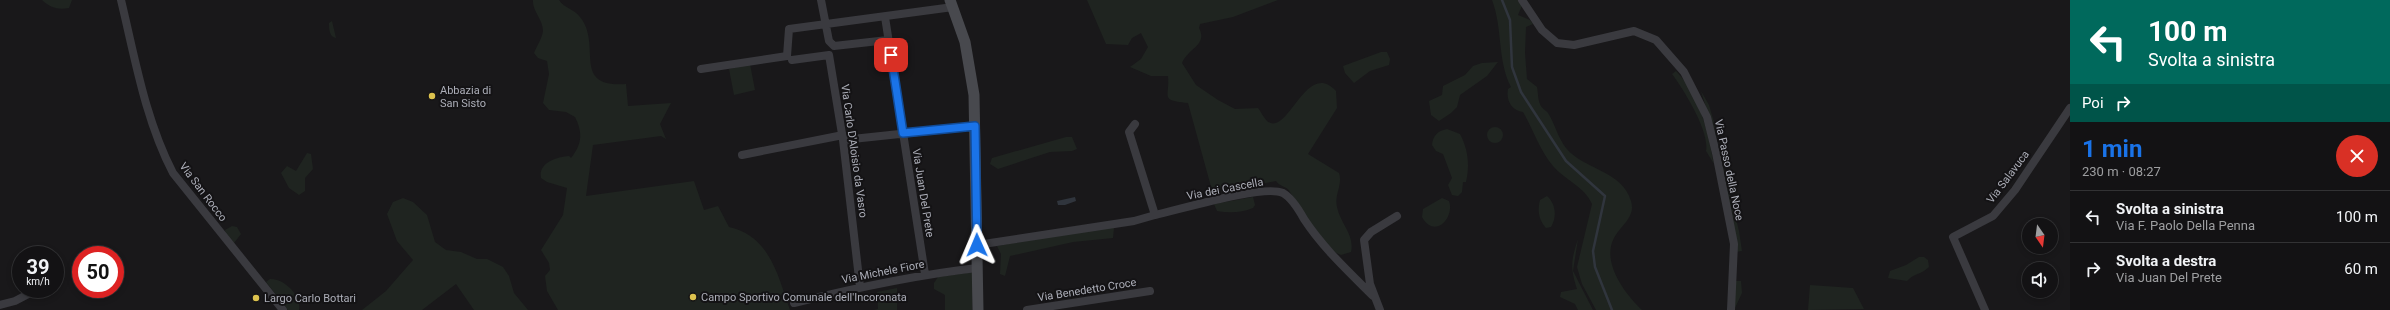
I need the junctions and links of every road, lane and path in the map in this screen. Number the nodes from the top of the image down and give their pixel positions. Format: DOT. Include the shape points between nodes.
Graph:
graph roads {
  1 [pos="121,0"];
  2 [pos="821,0"];
  3 [pos="1522,0"];
  4 [pos="952,4"];
  5 [pos="885,17"];
  6 [pos="825,24"];
  7 [pos="888,40"];
  8 [pos="792,60"];
  9 [pos="701,69"];
  10 [pos="2070,108"];
  11 [pos="1135,124"];
  12 [pos="975,126"];
  13 [pos="903,133"];
  14 [pos="843,138"];
  15 [pos="742,155"];
  16 [pos="1155,215"];
  17 [pos="1397,216"];
  18 [pos="977,245"];
  19 [pos="977,268"];
  20 [pos="925,274"];
  21 [pos="860,287"];
  22 [pos="1150,291"];
  23 [pos="1373,296"];
  24 [pos="21,298"];
  25 [pos="794,303"];
  26 [pos="0,305"];
  27 [pos="284,310"];
  28 [pos="978,310"];
  29 [pos="1028,310"];
  30 [pos="1380,310"];
  31 [pos="1731,310"];
  32 [pos="1985,310"];
  1 -- 27 [label="street, Via San Rocco" via="152,121 160,147 173,173"];
  2 -- 6 [label="street"];
  3 -- 31 [label="street, Via Passo della Noce" via="1542,30 1557,43 1574,45 1634,31 1656,40 1684,72 1707,118 1734,244"];
  4 -- 5 [label="street"];
  4 -- 12 [label="main road" via="965,42 971,72"];
  5 -- 6 [label="street"];
  5 -- 7 [label="street, Via Juan Del Prete"];
  6 -- 7 [label="street" via="829,41 834,46"];
  6 -- 9 [label="street" via="788,29 787,56"];
  7 -- 13 [label="street, Via Juan Del Prete"];
  8 -- 14 [label="street, Via Carlo D'Aloisio da Vasro" via="829,55"];
  10 -- 32 [label="street, Via Salavuca" via="2015,190 1993,216 1954,237"];
  11 -- 16 [label="street" via="1129,132"];
  12 -- 13 [label="street"];
  12 -- 18 [label="main road"];
  13 -- 14 [label="street"];
  13 -- 20 [label="street, Via Juan Del Prete"];
  14 -- 15 [label="street"];
  14 -- 21 [label="street, Via Carlo D'Aloisio da Vasro"];
  16 -- 18 [label="street, Via dei Cascella" via="1134,221"];
  16 -- 23 [label="street, Via dei Cascella" via="1231,197 1263,192 1282,193 1288,196 1298,209 1321,244"];
  17 -- 23 [label="street" via="1365,236 1367,270"];
  18 -- 19 [label="main road"];
  19 -- 20 [label="street, Via Michele Fiore"];
  19 -- 28 [label="main road"];
  20 -- 21 [label="street, Via Michele Fiore"];
  21 -- 25 [label="street, Via Michele Fiore"];
  22 -- 29 [label="street, Via Benedetto Croce"];
  23 -- 30 [label="street"];
  24 -- 26 [label="street"];
}
